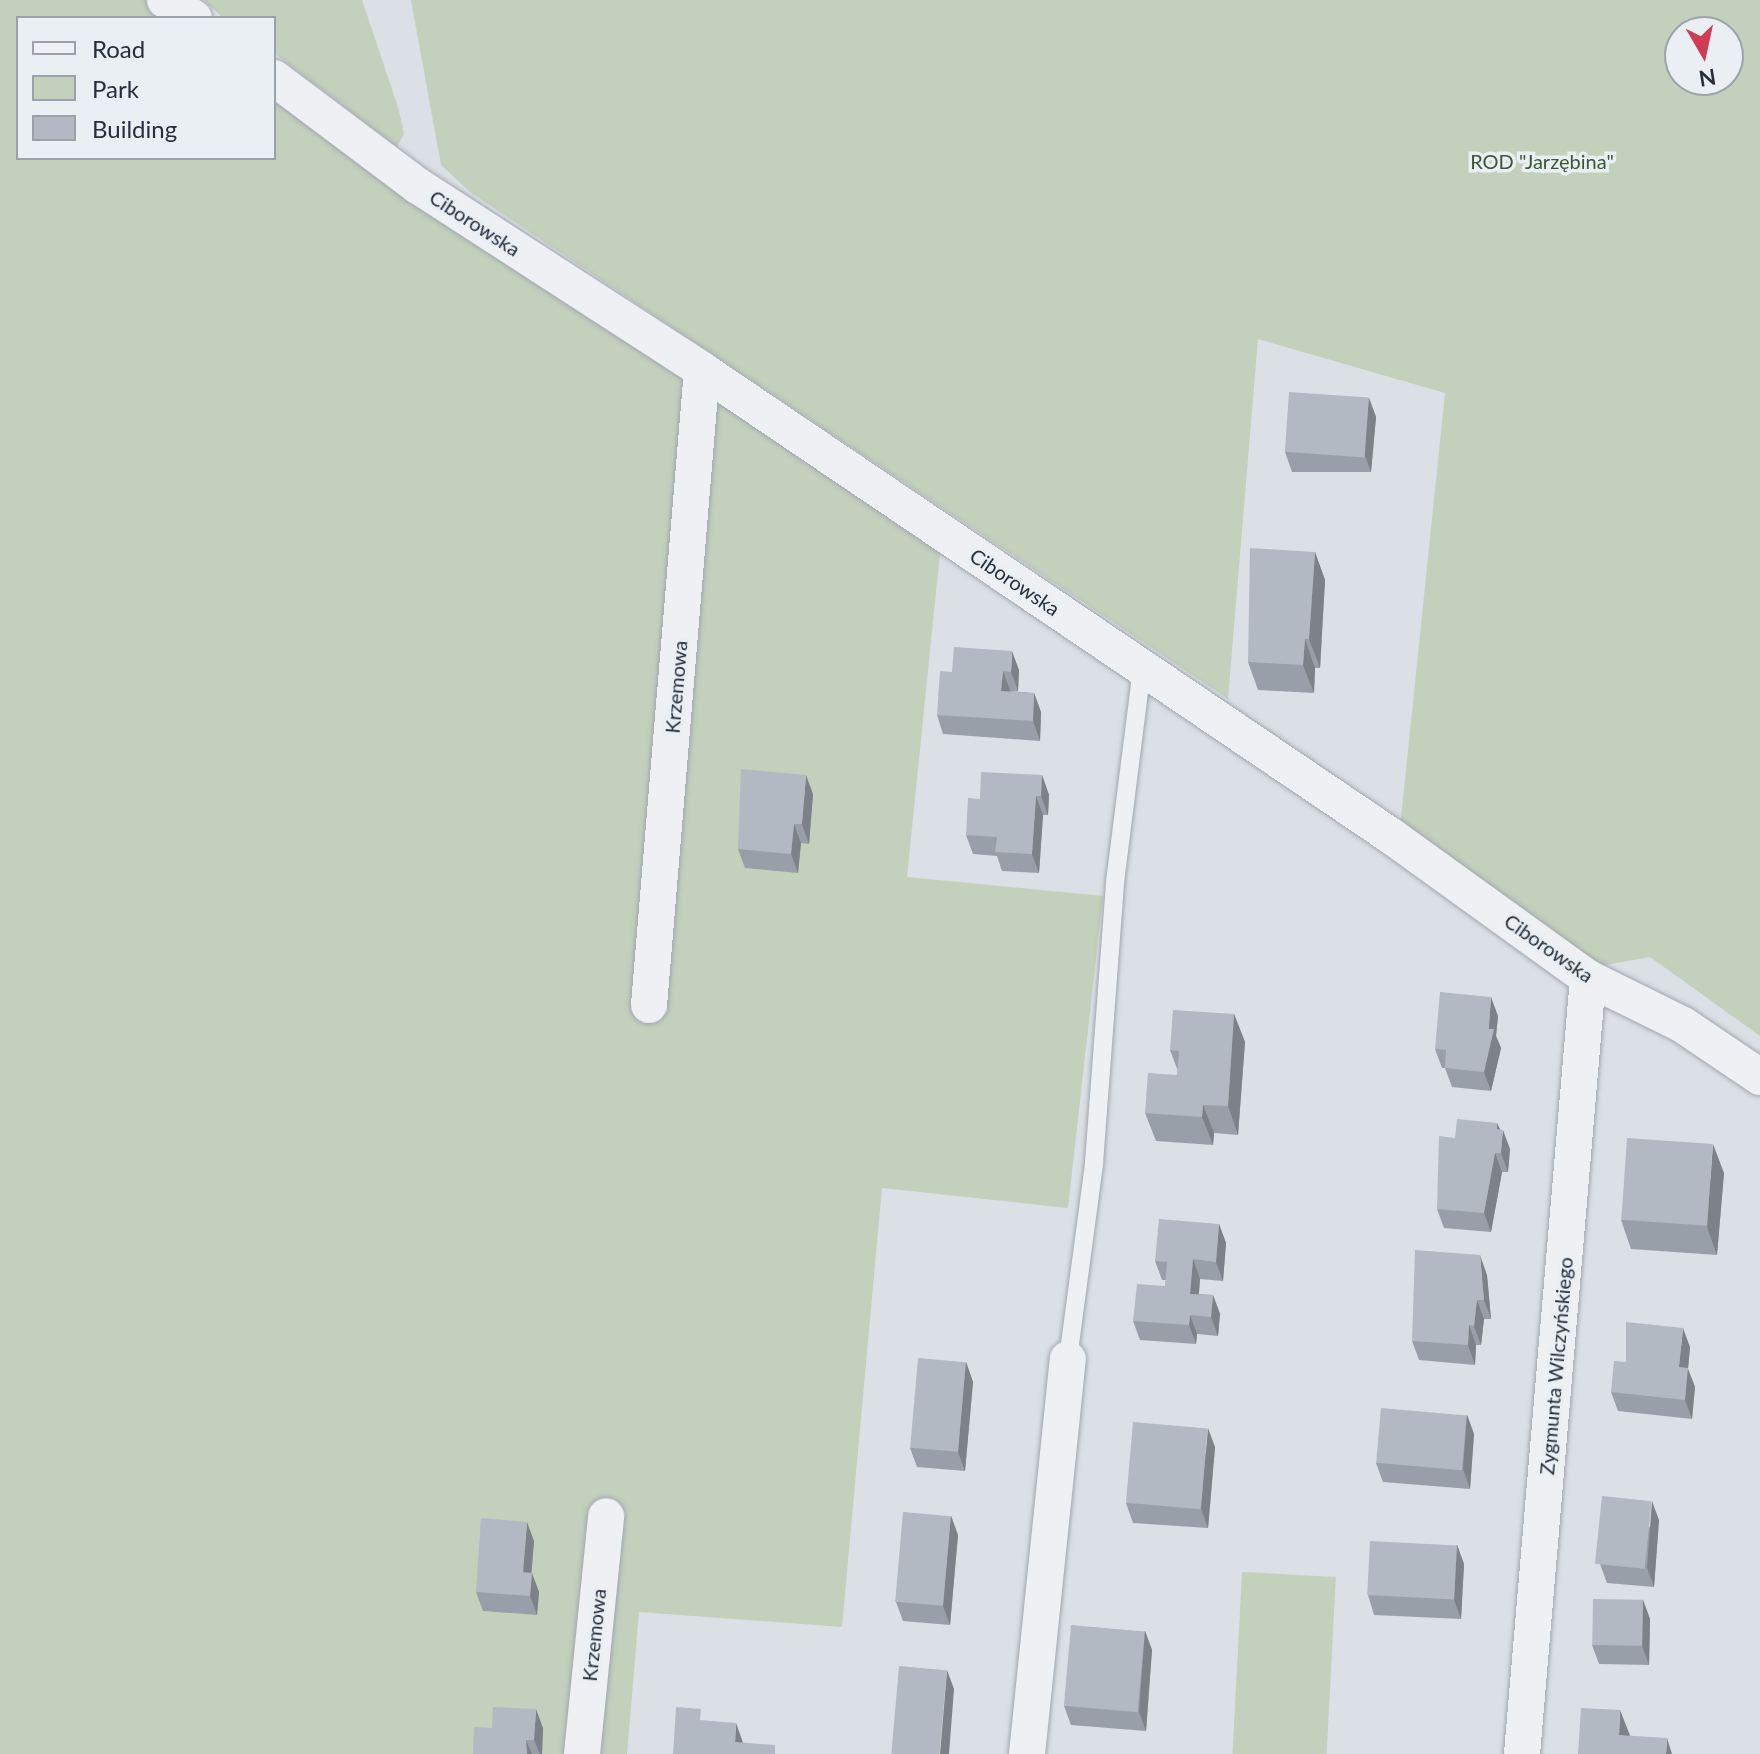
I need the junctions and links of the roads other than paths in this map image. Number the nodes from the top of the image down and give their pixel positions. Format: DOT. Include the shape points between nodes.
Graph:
graph roads {
  1 [pos="165,0"];
  2 [pos="191,16"];
  3 [pos="276,80"];
  4 [pos="702,370"];
  5 [pos="1142,668"];
  6 [pos="1588,978"];
  7 [pos="649,1005"];
  8 [pos="1760,1077"];
  9 [pos="1068,1359"];
  10 [pos="606,1516"];
  11 [pos="582,1754"];
  12 [pos="1027,1754"];
  13 [pos="1522,1754"];
  1 -- 2 [label="street"];
  3 -- 4 [label="street, Ciborowska" via="418,186"];
  4 -- 5 [label="street, Ciborowska"];
  4 -- 7 [label="street, Krzemowa"];
  5 -- 6 [label="street, Ciborowska" via="1391,836"];
  5 -- 9 [label="lane" via="1115,882 1094,1163"];
  6 -- 8 [label="street, Ciborowska" via="1683,1025"];
  6 -- 13 [label="street, Zygmunta Wilczyńskiego"];
  9 -- 12 [label="street"];
  10 -- 11 [label="street, Krzemowa"];
}
